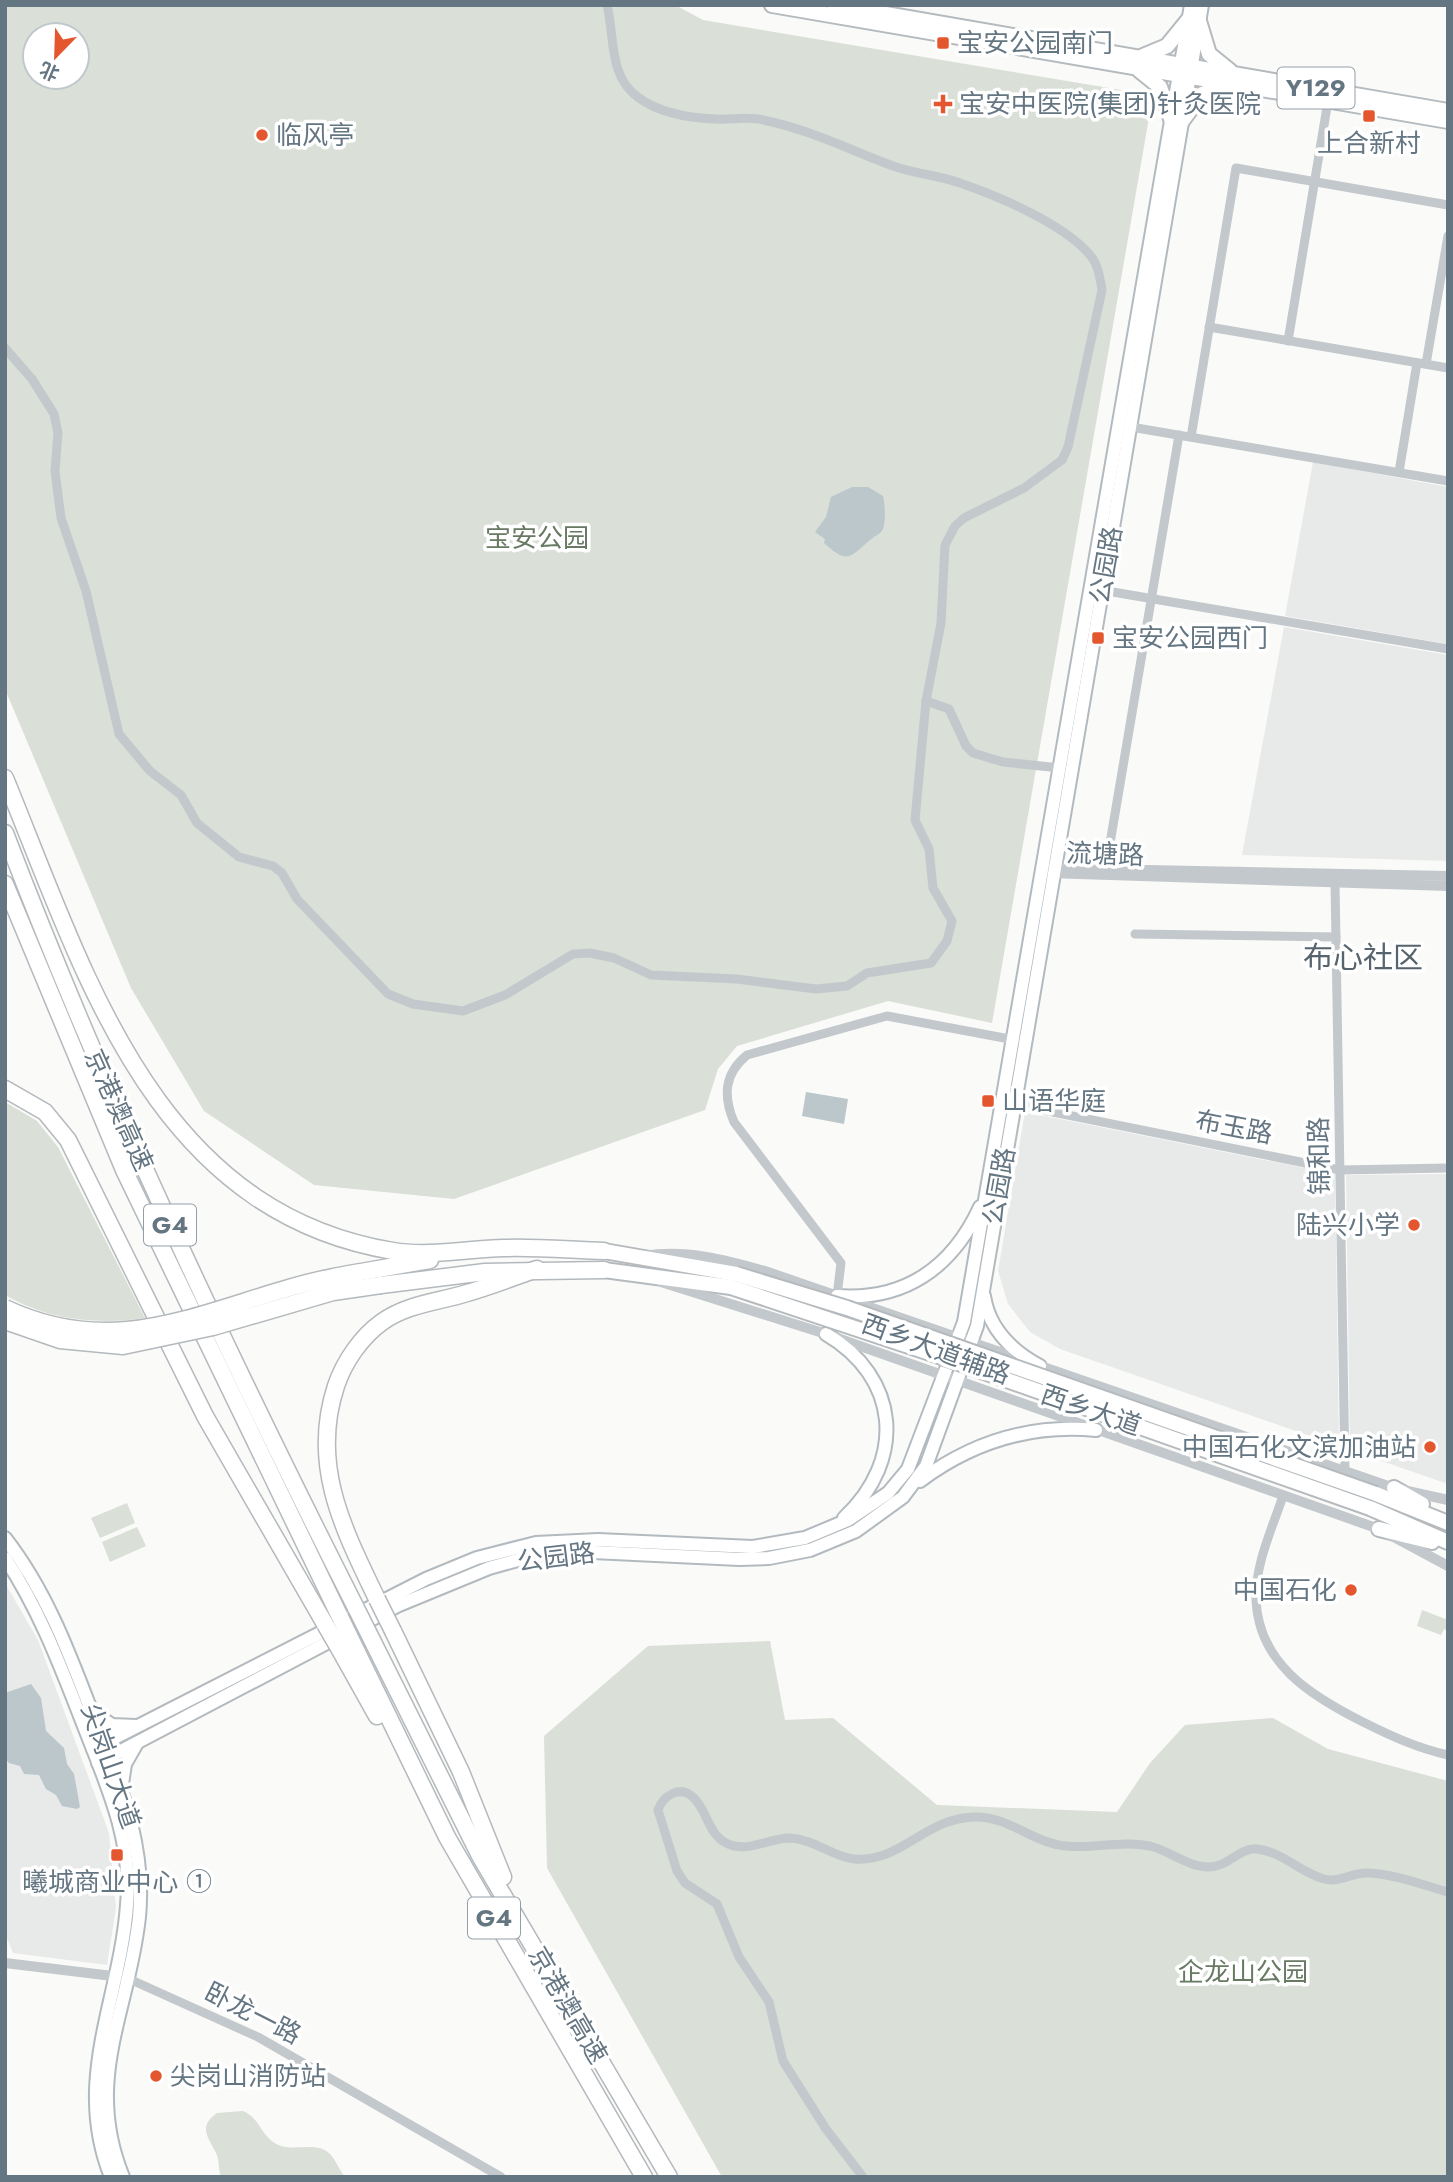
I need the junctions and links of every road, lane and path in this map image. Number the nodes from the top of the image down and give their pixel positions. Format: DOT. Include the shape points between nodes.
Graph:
graph roads {
  1 [pos="607,5"];
  2 [pos="772,5"];
  3 [pos="834,5"];
  4 [pos="1202,5"];
  5 [pos="1193,15"];
  6 [pos="1133,62"];
  7 [pos="1185,71"];
  8 [pos="1236,80"];
  9 [pos="1328,101"];
  10 [pos="1448,111"];
  11 [pos="1176,120"];
  12 [pos="1448,121"];
  13 [pos="1315,182"];
  14 [pos="1448,205"];
  15 [pos="1448,236"];
  16 [pos="1209,327"];
  17 [pos="1288,341"];
  18 [pos="5,348"];
  19 [pos="1422,364"];
  20 [pos="1448,368"];
  21 [pos="1124,426"];
  22 [pos="1179,435"];
  23 [pos="1191,437"];
  24 [pos="1398,472"];
  25 [pos="1448,481"];
  26 [pos="1101,590"];
  27 [pos="1152,598"];
  28 [pos="1448,649"];
  29 [pos="926,701"];
  30 [pos="1060,768"];
  31 [pos="5,778"];
  32 [pos="5,833"];
  33 [pos="1106,867"];
  34 [pos="1049,870"];
  35 [pos="1448,876"];
  36 [pos="1335,883"];
  37 [pos="5,884"];
  38 [pos="1448,886"];
  39 [pos="1135,934"];
  40 [pos="1336,937"];
  41 [pos="1018,1041"];
  42 [pos="5,1089"];
  43 [pos="1013,1104"];
  44 [pos="1448,1168"];
  45 [pos="1340,1170"];
  46 [pos="987,1191"];
  47 [pos="505,1248"];
  48 [pos="604,1251"];
  49 [pos="638,1256"];
  50 [pos="537,1269"];
  51 [pos="604,1270"];
  52 [pos="641,1274"];
  53 [pos="379,1277"];
  54 [pos="734,1281"];
  55 [pos="982,1285"];
  56 [pos="837,1296"];
  57 [pos="5,1308"];
  58 [pos="881,1311"];
  59 [pos="5,1321"];
  60 [pos="826,1334"];
  61 [pos="960,1338"];
  62 [pos="973,1343"];
  63 [pos="862,1347"];
  64 [pos="1047,1368"];
  65 [pos="945,1376"];
  66 [pos="959,1381"];
  67 [pos="1046,1412"];
  68 [pos="1096,1430"];
  69 [pos="1345,1471"];
  70 [pos="912,1488"];
  71 [pos="1394,1488"];
  72 [pos="1283,1496"];
  73 [pos="1448,1500"];
  74 [pos="1448,1521"];
  75 [pos="832,1528"];
  76 [pos="1379,1529"];
  77 [pos="5,1538"];
  78 [pos="1448,1544"];
  79 [pos="5,1558"];
  80 [pos="1448,1566"];
  81 [pos="350,1654"];
  82 [pos="92,1711"];
  83 [pos="140,1725"];
  84 [pos="137,1742"];
  85 [pos="98,1746"];
  86 [pos="1448,1755"];
  87 [pos="104,1760"];
  88 [pos="122,1788"];
  89 [pos="1448,1892"];
  90 [pos="523,1928"];
  91 [pos="5,1963"];
  92 [pos="121,1977"];
  93 [pos="111,2177"];
  94 [pos="122,2177"];
  95 [pos="501,2177"];
  96 [pos="644,2177"];
  97 [pos="669,2177"];
  98 [pos="863,2177"];
  1 -- 29 [label="street" via="617,67 626,85 647,103 677,114 760,119 911,172 959,182 1059,230 1090,255 1100,274 1102,290 1062,460 1024,488 964,519 945,545 941,622"];
  2 -- 6 [label="main road, Y129"];
  3 -- 6 [label="main road, Y129"];
  4 -- 5 [label="main road, 公园路"];
  5 -- 6 [label="main road" via="1167,46"];
  5 -- 7 [label="main road, 公园路"];
  5 -- 8 [label="main road" via="1209,54"];
  6 -- 7 [label="main road, Y129"];
  6 -- 11 [label="main road" via="1160,86"];
  7 -- 8 [label="main road, Y129"];
  7 -- 11 [label="main road, 公园路"];
  8 -- 9 [label="main road, Y129"];
  8 -- 10 [label="main road, Y129"];
  8 -- 11 [label="main road" via="1202,94"];
  9 -- 12 [label="main road, Y129"];
  9 -- 13 [label="street"];
  11 -- 21 [label="main road, 公园路"];
  13 -- 14 [label="street"];
  13 -- 16 [label="street" via="1236,168"];
  13 -- 17 [label="street"];
  15 -- 19 [label="street"];
  16 -- 17 [label="street"];
  16 -- 23 [label="street"];
  17 -- 19 [label="street"];
  18 -- 29 [label="street" via="54,414 61,518 86,591 119,734 150,771 181,795 197,823 239,856 282,873 297,899 372,980 388,994 413,1004 463,1011 483,1005 573,954 614,958 651,975 816,989 847,986 867,973 931,963 947,941 952,921 933,888 929,849 915,820"];
  19 -- 20 [label="street"];
  19 -- 24 [label="street"];
  21 -- 22 [label="street"];
  21 -- 26 [label="main road, 公园路"];
  21 -- 30 [label="main road, 公园路"];
  22 -- 23 [label="street"];
  22 -- 27 [label="street"];
  23 -- 24 [label="street"];
  24 -- 25 [label="street"];
  26 -- 27 [label="street"];
  26 -- 34 [label="main road, 公园路"];
  27 -- 28 [label="street"];
  27 -- 33 [label="street"];
  29 -- 30 [label="street" via="949,709 966,746 986,759"];
  30 -- 34 [label="main road, 公园路"];
  31 -- 47 [label="highway" via="125,1053 164,1111 212,1164 235,1185 291,1220 362,1244 421,1253"];
  32 -- 90 [label="highway, 京港澳高速 / G4, bridge" via="54,962 141,1163 356,1608 480,1856"];
  33 -- 34 [label="street, 流塘路"];
  33 -- 35 [label="street, 流塘路"];
  34 -- 36 [label="street, 流塘路"];
  34 -- 41 [label="main road, 公园路"];
  36 -- 38 [label="street, 流塘路"];
  36 -- 40 [label="street, 锦和路"];
  37 -- 81 [label="highway, 京港澳高速 / G4, bridge" via="124,1170 340,1617"];
  39 -- 40 [label="street"];
  40 -- 45 [label="street, 锦和路"];
  41 -- 43 [label="main road, 公园路"];
  41 -- 46 [label="main road, 公园路"];
  41 -- 56 [label="street" via="887,1016 747,1055 735,1066 726,1102 734,1122 841,1263"];
  42 -- 81 [label="highway, bridge" via="45,1112 68,1140 205,1416 325,1624"];
  43 -- 45 [label="street, 布玉路"];
  43 -- 55 [label="main road, 公园路"];
  44 -- 45 [label="street, 布玉路"];
  45 -- 69 [label="street, 锦和路"];
  46 -- 56 [label="main road" via="963,1236 930,1272 894,1292"];
  46 -- 61 [label="main road, 公园路"];
  47 -- 48 [label="highway"];
  47 -- 53 [label="highway"];
  48 -- 49 [label="main road"];
  49 -- 54 [label="main road"];
  49 -- 56 [label="street, 西乡大道辅路" via="709,1256"];
  50 -- 51 [label="highway"];
  50 -- 53 [label="highway"];
  50 -- 90 [label="highway, bridge" via="406,1309 382,1322 349,1358 325,1431 328,1475 351,1544 461,1772"];
  51 -- 52 [label="main road"];
  52 -- 54 [label="main road"];
  52 -- 60 [label="street, 西乡大道辅路"];
  53 -- 57 [label="highway, bridge" via="331,1276 206,1314 122,1333 61,1328"];
  53 -- 59 [label="highway, bridge" via="213,1327 123,1346 60,1340"];
  54 -- 74 [label="main road, 西乡大道, bridge" via="847,1308"];
  54 -- 78 [label="main road, 西乡大道, bridge" via="1370,1508"];
  55 -- 62 [label="main road, 公园路"];
  55 -- 64 [label="main road" via="985,1305 1002,1337 1026,1358"];
  56 -- 58 [label="street, 西乡大道辅路"];
  58 -- 61 [label="street, 西乡大道辅路"];
  58 -- 63 [label="street" via="891,1325 887,1339 874,1348"];
  60 -- 63 [label="street, 西乡大道辅路"];
  60 -- 75 [label="main road" via="854,1353 875,1379 886,1424 876,1476 856,1506"];
  61 -- 62 [label="street, 西乡大道辅路"];
  61 -- 65 [label="main road, 公园路"];
  62 -- 64 [label="street, 西乡大道辅路"];
  62 -- 66 [label="main road, 公园路"];
  63 -- 65 [label="street, 西乡大道辅路"];
  64 -- 67 [label="street" via="1034,1386 1034,1399"];
  64 -- 69 [label="street, 西乡大道辅路"];
  65 -- 66 [label="street, 西乡大道辅路"];
  65 -- 75 [label="main road, 公园路" via="902,1478 869,1508"];
  66 -- 67 [label="street, 西乡大道辅路"];
  66 -- 70 [label="main road, 公园路" via="931,1457"];
  67 -- 68 [label="street, 西乡大道辅路"];
  68 -- 70 [label="main road" via="1040,1430 996,1440 956,1458"];
  68 -- 72 [label="street, 西乡大道辅路"];
  69 -- 71 [label="street, 西乡大道辅路"];
  70 -- 84 [label="main road, 公园路" via="856,1531 783,1556 738,1559 572,1551 489,1568 399,1605"];
  71 -- 73 [label="street, 西乡大道辅路"];
  71 -- 74 [label="main road"];
  72 -- 76 [label="street, 西乡大道辅路"];
  72 -- 86 [label="street" via="1260,1566 1256,1601 1262,1631 1279,1664 1322,1701 1398,1739"];
  75 -- 83 [label="main road, 公园路" via="792,1542 753,1547 581,1539 487,1555 426,1579"];
  76 -- 78 [label="main road"];
  76 -- 80 [label="street, 西乡大道辅路"];
  77 -- 82 [label="main road, 尖岗山大道" via="58,1625"];
  79 -- 85 [label="main road, 尖岗山大道" via="43,1625"];
  81 -- 96 [label="highway, 京港澳高速 / G4" via="447,1837"];
  82 -- 83 [label="main road" via="112,1725"];
  82 -- 85 [label="main road, 尖岗山大道"];
  83 -- 85 [label="main road, 公园路"];
  84 -- 87 [label="main road, 公园路"];
  84 -- 88 [label="main road" via="124,1764"];
  85 -- 87 [label="main road, 尖岗山大道"];
  87 -- 88 [label="main road, 尖岗山大道"];
  87 -- 92 [label="main road, 尖岗山大道" via="127,1863"];
  88 -- 92 [label="main road, 尖岗山大道" via="137,1842 141,1887 135,1945"];
  89 -- 98 [label="street" via="1368,1873 1325,1880 1254,1848 1229,1862 1205,1867 1150,1846 1063,1846 1014,1825 978,1817 941,1823 896,1851 866,1860 793,1838 740,1847 717,1837 694,1798 677,1792 667,1795 658,1810 677,1871 685,1884 717,1904 739,1957 769,2002 783,2061"];
  90 -- 97 [label="highway, 京港澳高速 / G4"];
  91 -- 92 [label="street"];
  92 -- 93 [label="main road, 尖岗山大道" via="95,2074 99,2137"];
  92 -- 94 [label="main road, 尖岗山大道" via="106,2074 110,2135"];
  92 -- 95 [label="street, 卧龙一路" via="258,2037"];
}
